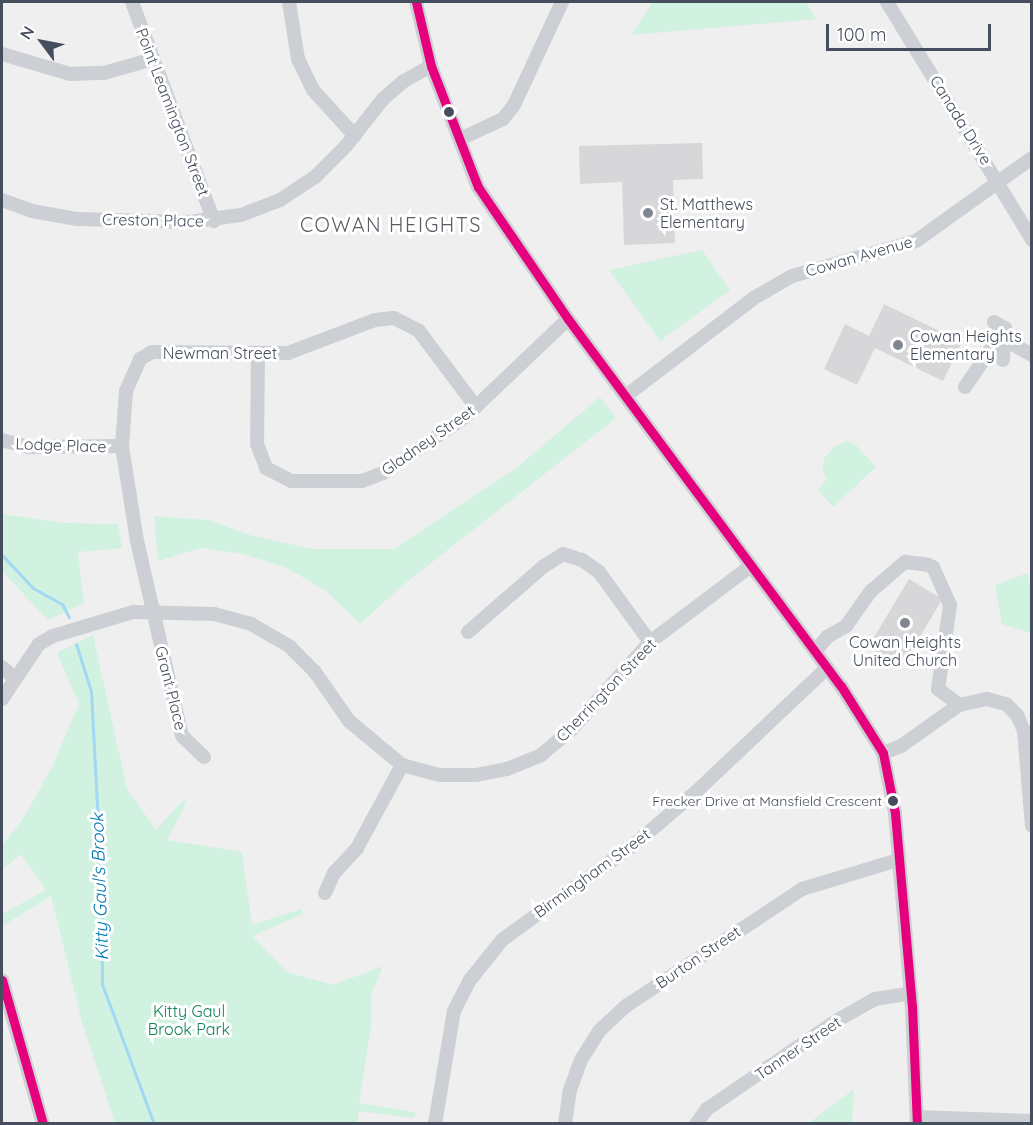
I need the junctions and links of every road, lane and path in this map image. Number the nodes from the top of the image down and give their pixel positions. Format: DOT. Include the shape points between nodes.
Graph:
graph roads {
  1 [pos="132,2"];
  2 [pos="289,2"];
  3 [pos="416,2"];
  4 [pos="562,2"];
  5 [pos="887,2"];
  6 [pos="2,54"];
  7 [pos="153,59"];
  8 [pos="431,66"];
  9 [pos="355,136"];
  10 [pos="460,139"];
  11 [pos="1032,158"];
  12 [pos="999,182"];
  13 [pos="2,200"];
  14 [pos="214,221"];
  15 [pos="1032,240"];
  16 [pos="568,319"];
  17 [pos="994,322"];
  18 [pos="1005,340"];
  19 [pos="258,355"];
  20 [pos="1032,355"];
  21 [pos="1003,360"];
  22 [pos="966,387"];
  23 [pos="627,395"];
  24 [pos="476,407"];
  25 [pos="2,440"];
  26 [pos="122,446"];
  27 [pos="751,566"];
  28 [pos="152,611"];
  29 [pos="468,632"];
  30 [pos="650,642"];
  31 [pos="816,651"];
  32 [pos="2,667"];
  33 [pos="827,668"];
  34 [pos="15,677"];
  35 [pos="2,699"];
  36 [pos="959,705"];
  37 [pos="883,753"];
  38 [pos="204,757"];
  39 [pos="402,765"];
  40 [pos="1032,826"];
  41 [pos="898,860"];
  42 [pos="325,893"];
  43 [pos="2,980"];
  44 [pos="911,993"];
  45 [pos="917,1120"];
  46 [pos="1032,1121"];
  47 [pos="42,1124"];
  48 [pos="435,1124"];
  49 [pos="565,1124"];
  50 [pos="696,1124"];
  1 -- 7 [label="street, Point Leamington Street"];
  2 -- 9 [label="street" via="303,69 313,90"];
  3 -- 8 [label="street"];
  4 -- 10 [label="street" via="514,105 503,119"];
  5 -- 12 [label="street, Canada Drive"];
  6 -- 7 [label="street" via="70,74 104,73"];
  7 -- 14 [label="street, Point Leamington Street"];
  8 -- 9 [label="street, Creston Place" via="383,99"];
  8 -- 10 [label="street"];
  9 -- 14 [label="street, Creston Place" via="315,177 280,200"];
  10 -- 16 [label="street" via="478,187"];
  11 -- 12 [label="street, Cowan Avenue"];
  12 -- 15 [label="street, Canada Drive"];
  12 -- 23 [label="street, Cowan Avenue" via="916,241 792,276 754,298"];
  13 -- 14 [label="street, Creston Place" via="32,211 77,219"];
  16 -- 23 [label="street"];
  16 -- 24 [label="street, Gladney Street"];
  17 -- 18 [label="street" via="1005,328"];
  18 -- 20 [label="street"];
  18 -- 21 [label="street"];
  18 -- 22 [label="street" via="993,346"];
  19 -- 24 [label="street, Newman Street" via="293,352 375,320 394,318 419,331"];
  19 -- 24 [label="street, Gladney Street" via="257,450 270,472 287,480 355,482 376,477"];
  19 -- 26 [label="street, Newman Street" via="152,352 140,358 126,391"];
  23 -- 27 [label="street"];
  25 -- 26 [label="street, Lodge Place" via="29,447"];
  26 -- 28 [label="street, Newman Street"];
  27 -- 30 [label="street, Cherrington Street"];
  27 -- 31 [label="street"];
  28 -- 34 [label="street, Cherrington Street" via="133,612 53,636 39,644"];
  28 -- 38 [label="street, Grant Place" via="182,736"];
  28 -- 39 [label="street, Cherrington Street" via="214,614 270,634 289,646 315,672 349,721"];
  29 -- 30 [label="street" via="543,566 563,554 582,560 599,572"];
  30 -- 39 [label="street, Cherrington Street" via="571,730 541,754 507,769 476,775 439,774"];
  31 -- 33 [label="street"];
  31 -- 36 [label="street" via="827,637 846,626 872,591 905,562 928,564 950,605 938,689"];
  32 -- 34 [label="street"];
  33 -- 37 [label="street"];
  33 -- 48 [label="street, Birmingham Street" via="636,843 502,940 470,980 454,1011"];
  34 -- 35 [label="street, Cherrington Street"];
  36 -- 37 [label="street" via="901,746"];
  36 -- 40 [label="street" via="987,699 1006,704 1017,715 1024,731"];
  37 -- 41 [label="street" via="896,813"];
  39 -- 42 [label="street" via="357,848 334,873"];
  41 -- 44 [label="street"];
  41 -- 49 [label="street, Burton Street" via="802,889 626,1006 599,1031 581,1060 570,1090"];
  43 -- 47 [label="street"];
  44 -- 45 [label="street"];
  44 -- 50 [label="street, Tanner Street" via="875,999 836,1021 707,1109"];
  45 -- 46 [label="street"];
}
